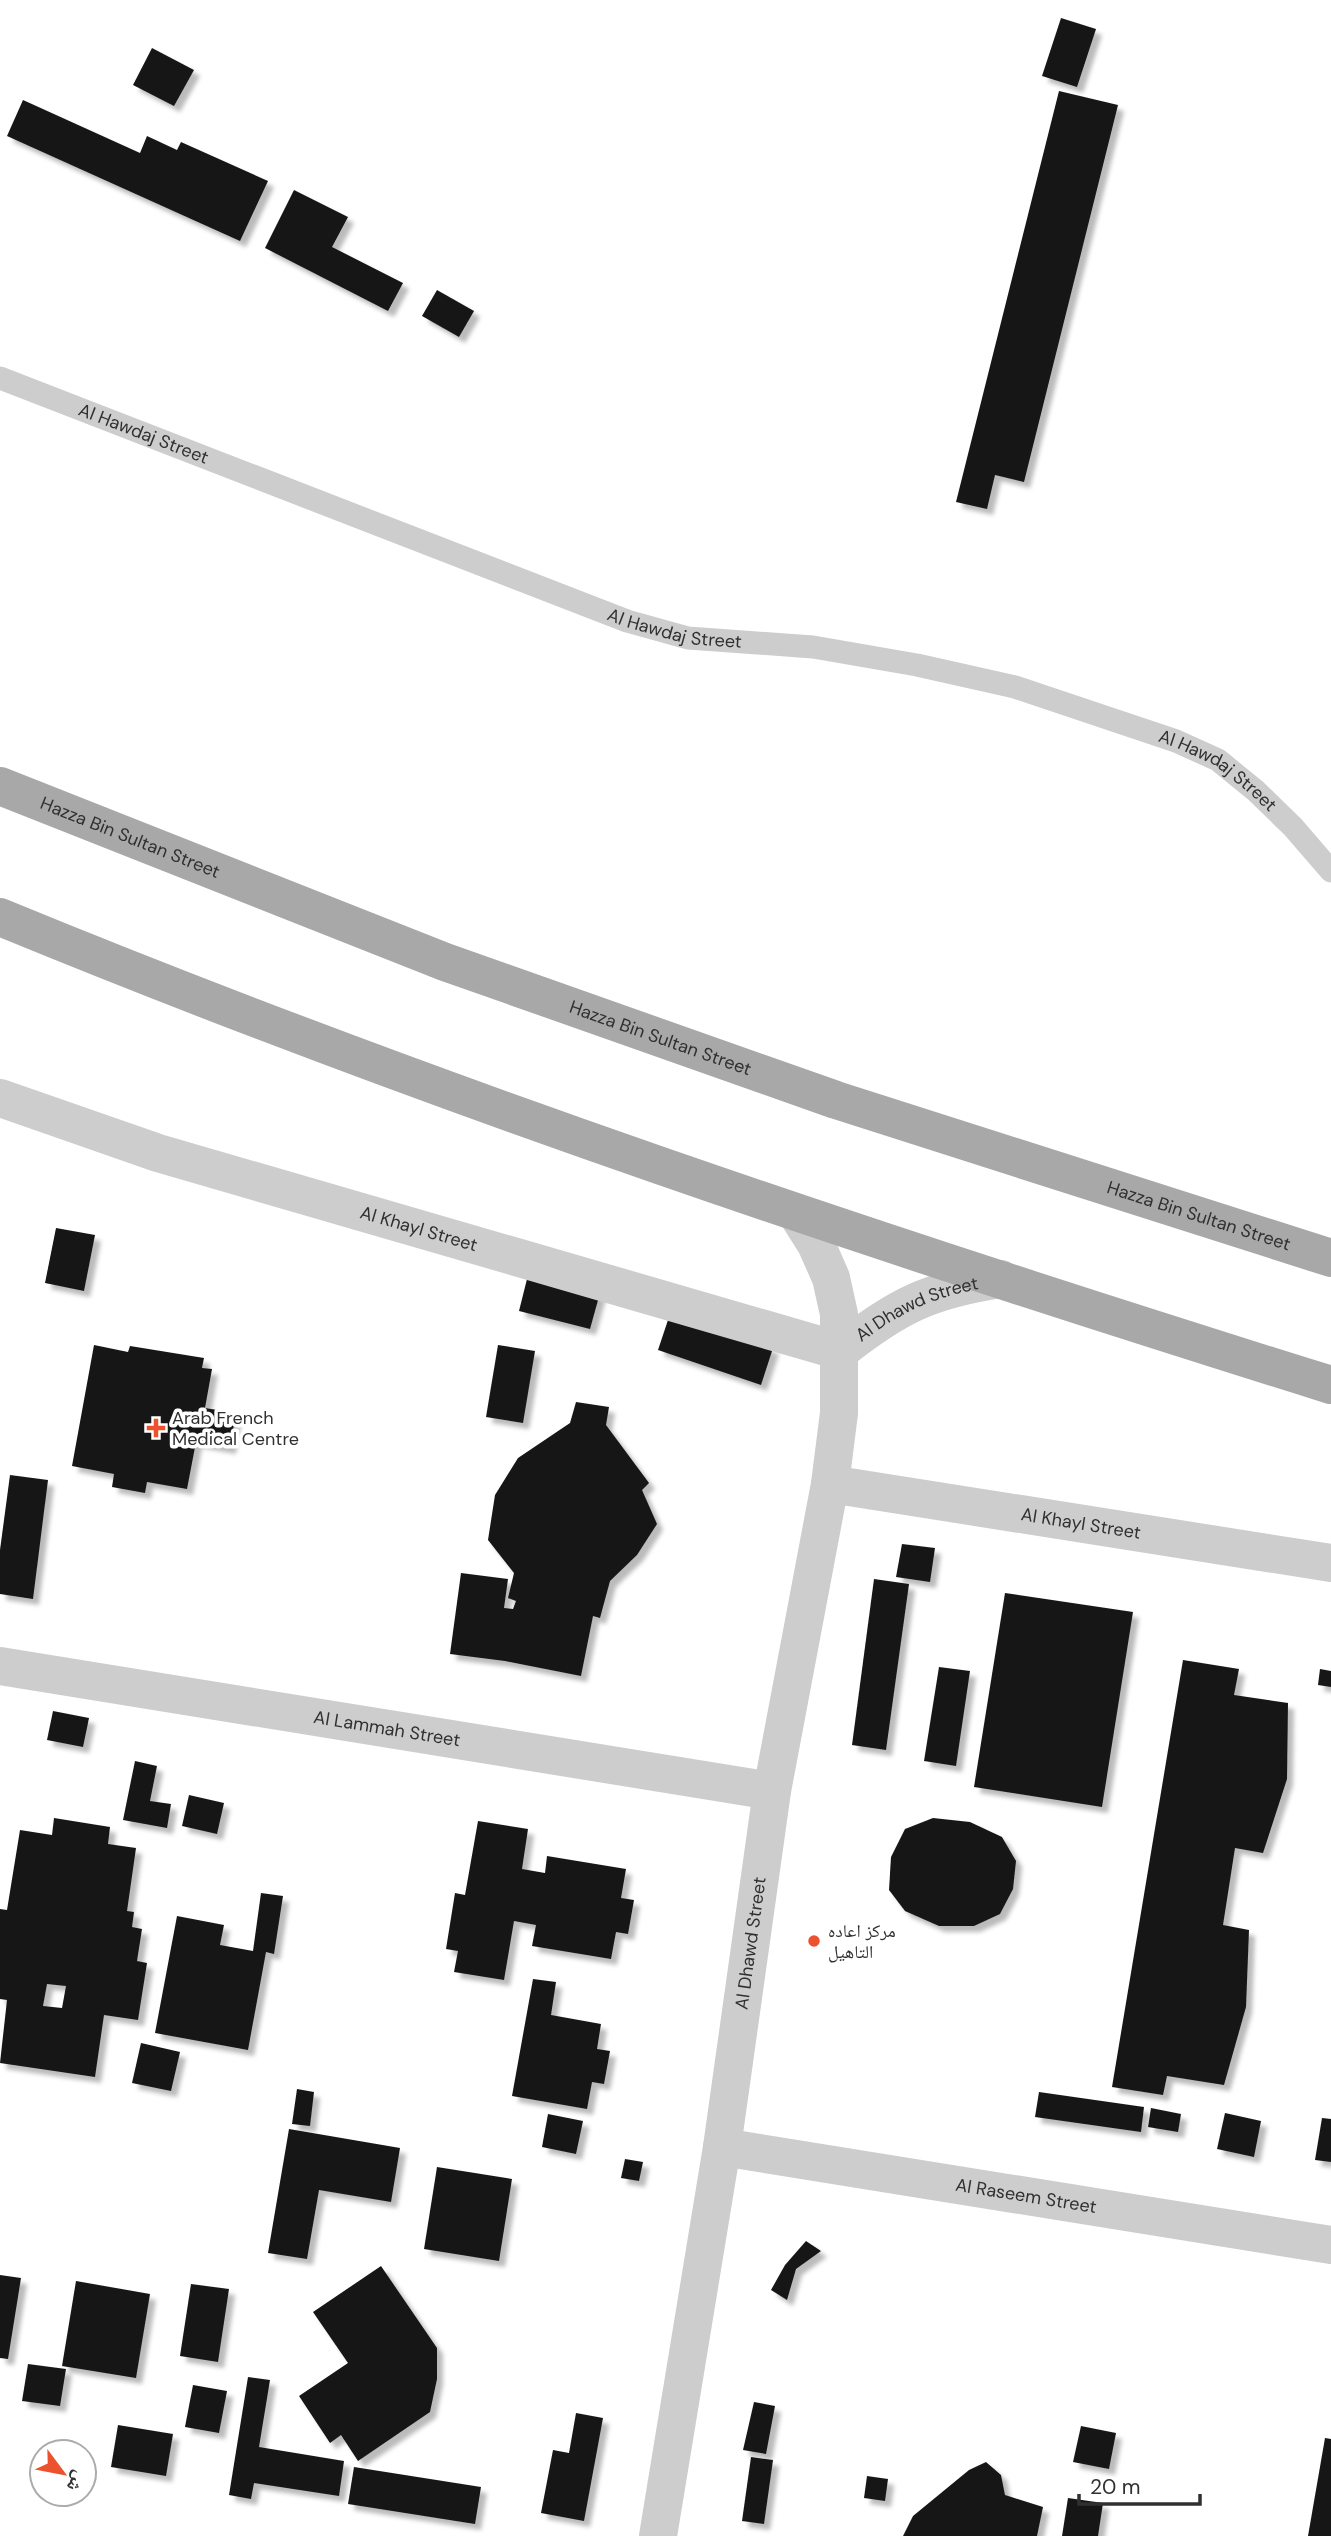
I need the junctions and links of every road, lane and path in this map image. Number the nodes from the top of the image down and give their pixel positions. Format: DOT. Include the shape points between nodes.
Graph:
graph roads {
  1 [pos="0,378"];
  2 [pos="0,786"];
  3 [pos="1331,871"];
  4 [pos="0,917"];
  5 [pos="0,1098"];
  6 [pos="797,1214"];
  7 [pos="1331,1258"];
  8 [pos="1001,1279"];
  9 [pos="840,1351"];
  10 [pos="1331,1385"];
  11 [pos="830,1484"];
  12 [pos="1331,1563"];
  13 [pos="0,1666"];
  14 [pos="772,1791"];
  15 [pos="722,2147"];
  16 [pos="1331,2245"];
  17 [pos="658,2536"];
  1 -- 3 [label="lane, Al Hawdaj Street" via="627,621 688,638 813,647 917,665 1015,688 1176,741 1218,760 1256,791"];
  2 -- 7 [label="main road, Hazza Bin Sultan Street" via="445,962 836,1100"];
  4 -- 6 [label="main road" via="405,1076"];
  5 -- 9 [label="street, Al Khayl Street" via="158,1153"];
  6 -- 8 [label="main road"];
  6 -- 9 [label="street, Al Dhawd Street" via="831,1278 839,1314"];
  8 -- 9 [label="street, Al Dhawd Street" via="957,1286 915,1300 876,1322"];
  8 -- 10 [label="main road"];
  9 -- 11 [label="street, Al Dhawd Street" via="839,1413"];
  11 -- 12 [label="street, Al Khayl Street"];
  11 -- 14 [label="street, Al Dhawd Street"];
  13 -- 14 [label="street, Al Lammah Street"];
  14 -- 15 [label="street, Al Dhawd Street"];
  15 -- 16 [label="street, Al Raseem Street"];
  15 -- 17 [label="street, Al Dhawd Street"];
}
